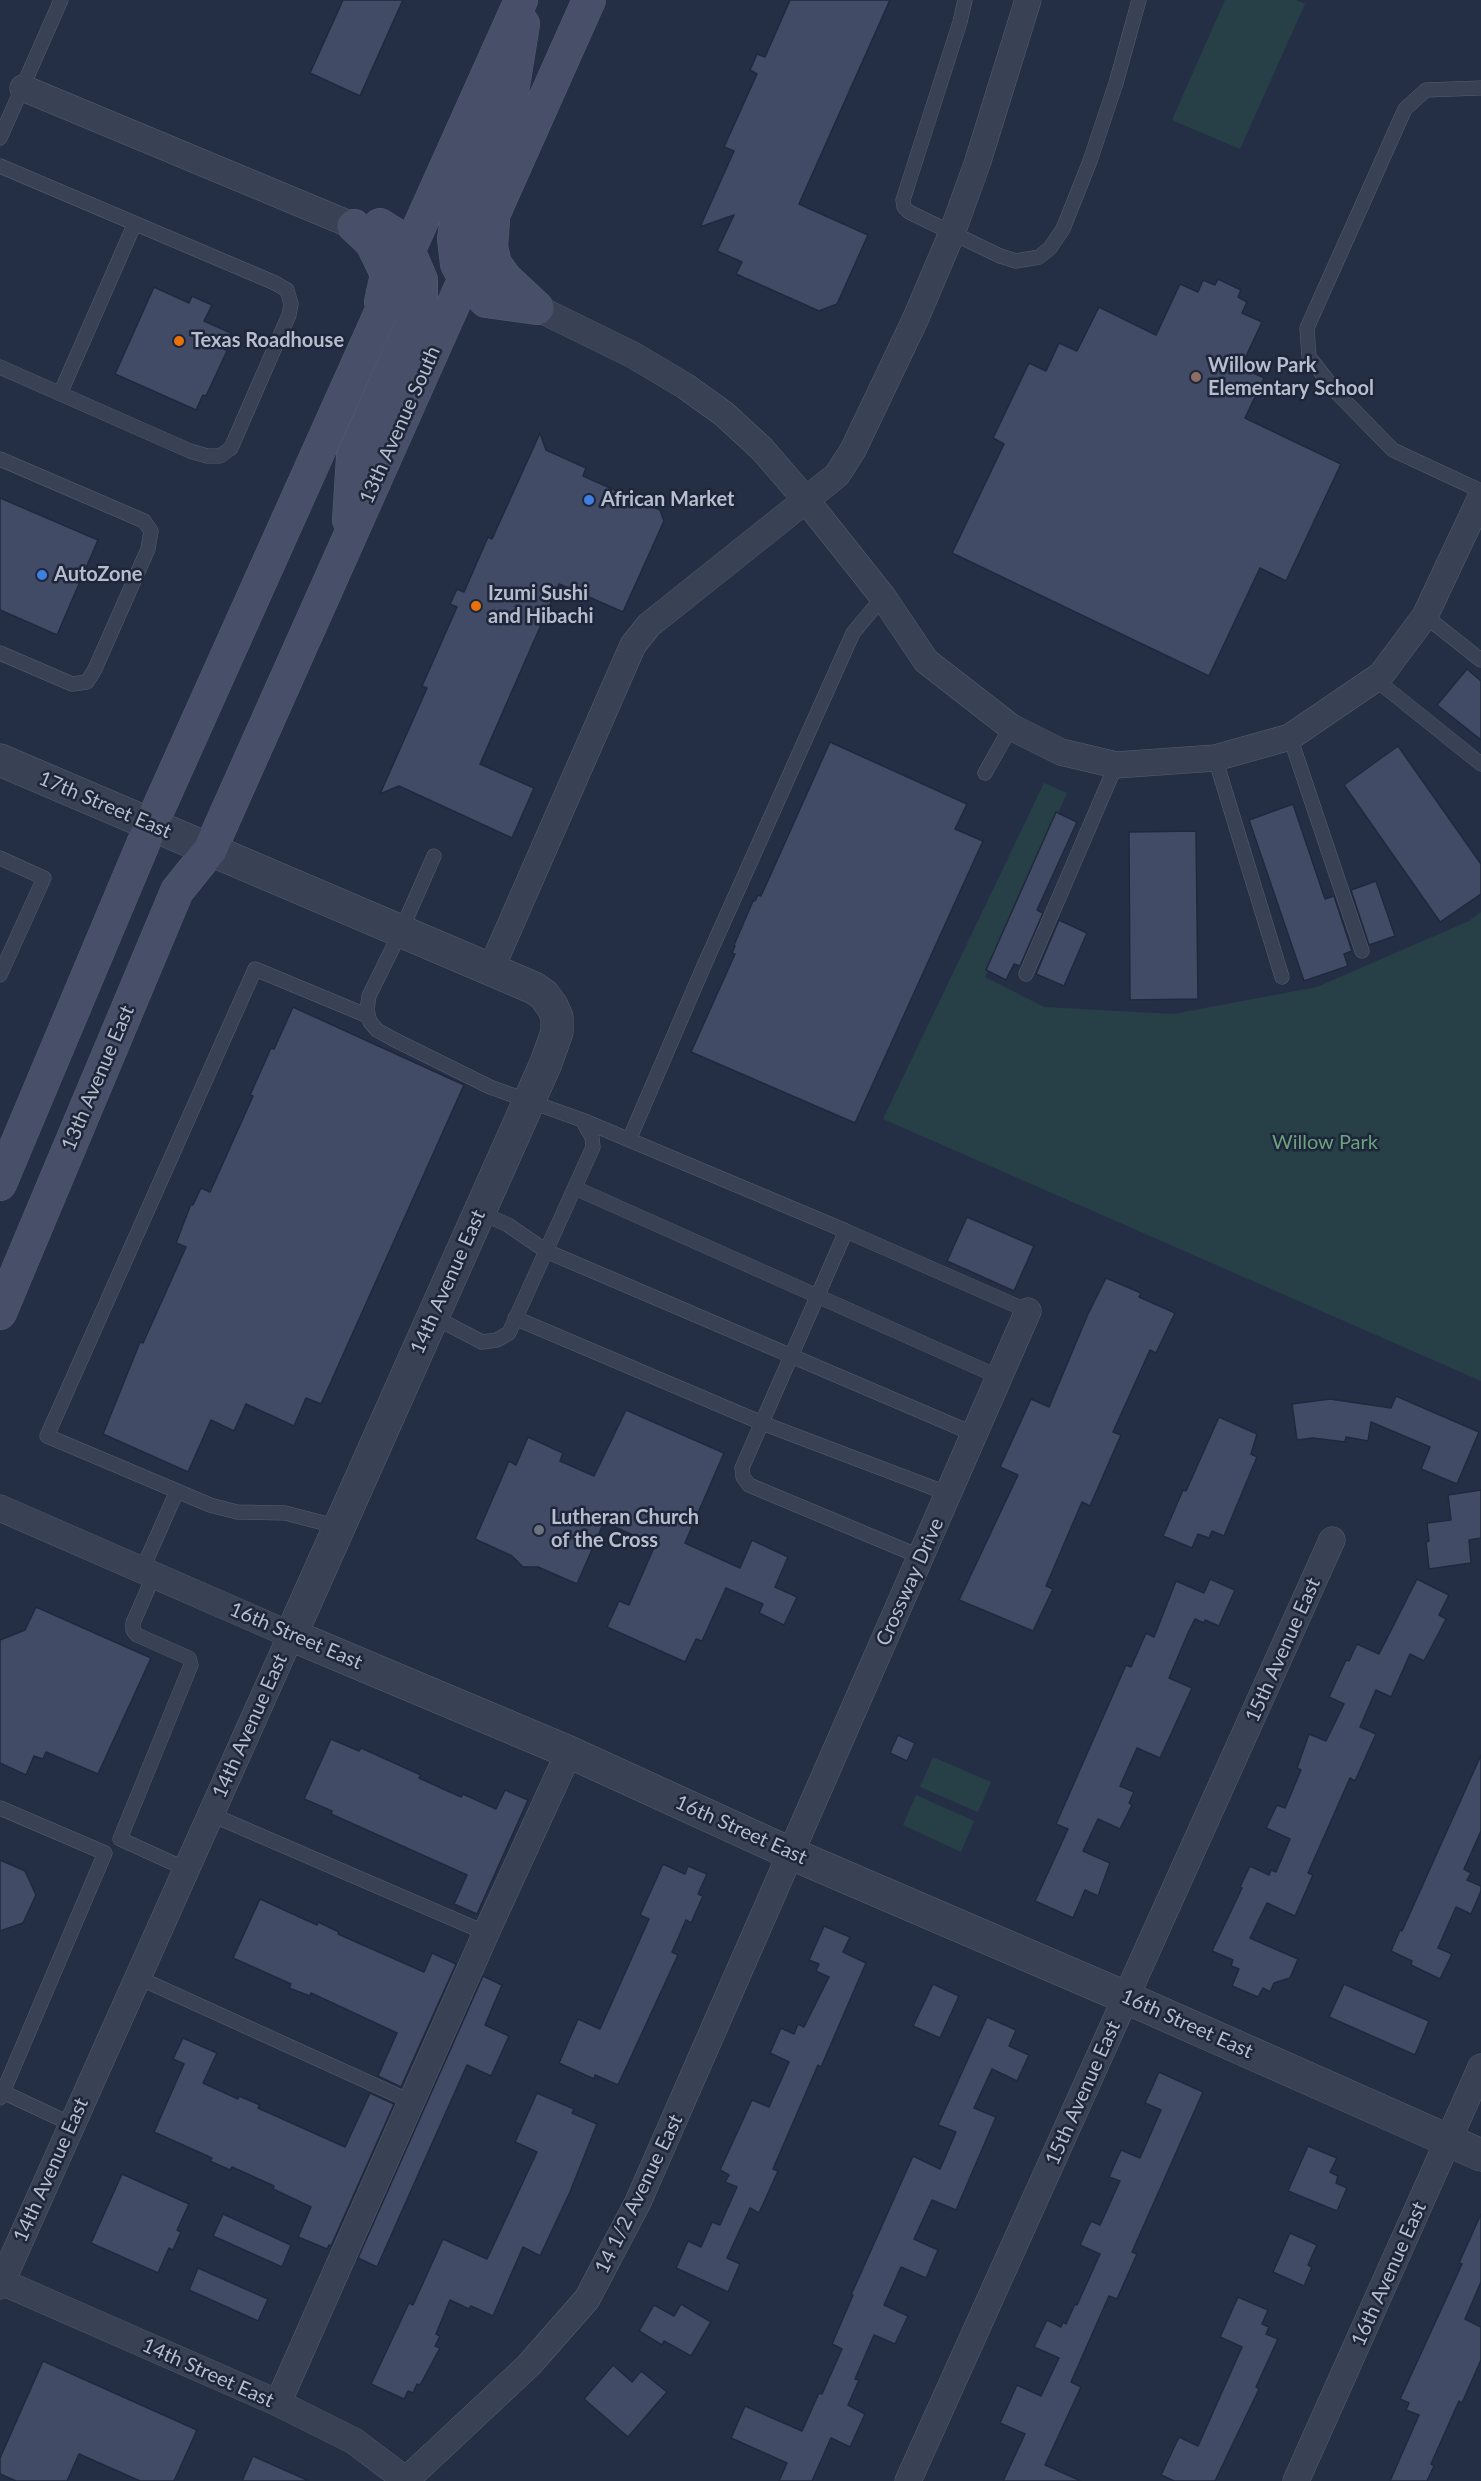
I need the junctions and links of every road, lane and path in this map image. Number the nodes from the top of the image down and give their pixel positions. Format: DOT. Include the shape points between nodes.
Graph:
graph roads {
  1 [pos="61,0"];
  2 [pos="521,0"];
  3 [pos="527,0"];
  4 [pos="590,0"];
  5 [pos="965,0"];
  6 [pos="1028,0"];
  7 [pos="1139,0"];
  8 [pos="23,88"];
  9 [pos="1481,88"];
  10 [pos="0,138"];
  11 [pos="0,166"];
  12 [pos="439,185"];
  13 [pos="494,217"];
  14 [pos="135,223"];
  15 [pos="367,226"];
  16 [pos="952,233"];
  17 [pos="409,252"];
  18 [pos="476,291"];
  19 [pos="537,308"];
  20 [pos="379,314"];
  21 [pos="0,367"];
  22 [pos="60,394"];
  23 [pos="0,459"];
  24 [pos="1481,491"];
  25 [pos="1481,497"];
  26 [pos="806,500"];
  27 [pos="348,542"];
  28 [pos="883,597"];
  29 [pos="1425,616"];
  30 [pos="0,653"];
  31 [pos="1481,660"];
  32 [pos="1376,679"];
  33 [pos="1011,727"];
  34 [pos="1290,737"];
  35 [pos="1215,758"];
  36 [pos="0,760"];
  37 [pos="1481,764"];
  38 [pos="1116,765"];
  39 [pos="985,773"];
  40 [pos="152,825"];
  41 [pos="210,850"];
  42 [pos="434,856"];
  43 [pos="0,858"];
  44 [pos="401,931"];
  45 [pos="1362,951"];
  46 [pos="491,969"];
  47 [pos="1026,974"];
  48 [pos="0,975"];
  49 [pos="1282,977"];
  50 [pos="368,1016"];
  51 [pos="529,1100"];
  52 [pos="582,1120"];
  53 [pos="629,1140"];
  54 [pos="0,1184"];
  55 [pos="575,1188"];
  56 [pos="479,1212"];
  57 [pos="846,1232"];
  58 [pos="546,1251"];
  59 [pos="817,1297"];
  60 [pos="1028,1311"];
  61 [pos="0,1313"];
  62 [pos="432,1316"];
  63 [pos="515,1318"];
  64 [pos="791,1356"];
  65 [pos="999,1377"];
  66 [pos="762,1423"];
  67 [pos="974,1434"];
  68 [pos="177,1491"];
  69 [pos="949,1494"];
  70 [pos="0,1508"];
  71 [pos="339,1527"];
  72 [pos="1332,1540"];
  73 [pos="921,1557"];
  74 [pos="148,1572"];
  75 [pos="291,1635"];
  76 [pos="569,1752"];
  77 [pos="0,1809"];
  78 [pos="210,1814"];
  79 [pos="120,1839"];
  80 [pos="105,1853"];
  81 [pos="792,1854"];
  82 [pos="186,1869"];
  83 [pos="486,1933"];
  84 [pos="137,1977"];
  85 [pos="1127,1998"];
  86 [pos="1481,2067"];
  87 [pos="2,2095"];
  88 [pos="412,2102"];
  89 [pos="71,2124"];
  90 [pos="1448,2141"];
  91 [pos="1481,2155"];
  92 [pos="1,2283"];
  93 [pos="278,2403"];
  94 [pos="406,2481"];
  95 [pos="908,2481"];
  96 [pos="1296,2481"];
  1 -- 8 [label="lane"];
  2 -- 12 [label="main road"];
  3 -- 18 [label="main road" via="512,92 457,218 457,264"];
  4 -- 13 [label="main road"];
  5 -- 16 [label="lane" via="903,200 909,212"];
  6 -- 16 [label="street"];
  7 -- 16 [label="lane" via="1090,161 1063,230 1050,248 1039,257 1016,261"];
  8 -- 10 [label="lane"];
  8 -- 15 [label="street"];
  9 -- 24 [label="lane" via="1426,90 1405,109 1307,328 1309,357 1338,394 1393,450"];
  11 -- 14 [label="lane"];
  12 -- 15 [label="main road" via="418,208 398,221"];
  12 -- 17 [label="main road"];
  13 -- 18 [label="main road"];
  13 -- 19 [label="main road" via="491,247 495,264"];
  14 -- 22 [label="lane"];
  14 -- 22 [label="lane" via="287,290 289,315 231,448 220,456 207,456"];
  15 -- 17 [label="main road" via="402,239"];
  15 -- 20 [label="main road" via="387,274"];
  16 -- 26 [label="street" via="853,450 837,475"];
  17 -- 20 [label="main road"];
  17 -- 27 [label="main road" via="421,280 421,297 353,457"];
  18 -- 19 [label="main road"];
  18 -- 27 [label="main road, 13th Avenue South" via="474,308 458,322 420,380"];
  19 -- 26 [label="street" via="633,355 685,386 762,449"];
  20 -- 40 [label="main road"];
  21 -- 22 [label="lane"];
  23 -- 30 [label="lane" via="144,521 151,531 148,549 87,682 72,684"];
  25 -- 29 [label="street"];
  26 -- 28 [label="street"];
  26 -- 46 [label="street" via="649,625 633,645"];
  27 -- 41 [label="main road, 13th Avenue South"];
  28 -- 33 [label="street" via="926,661"];
  28 -- 53 [label="lane" via="853,633"];
  29 -- 31 [label="lane"];
  29 -- 32 [label="street"];
  32 -- 34 [label="street"];
  32 -- 37 [label="lane"];
  33 -- 38 [label="street" via="1061,752"];
  33 -- 39 [label="lane"];
  34 -- 35 [label="street"];
  34 -- 45 [label="lane"];
  35 -- 38 [label="street"];
  35 -- 49 [label="lane"];
  36 -- 40 [label="street, 17th Street East"];
  38 -- 47 [label="lane"];
  40 -- 41 [label="street, 17th Street East"];
  40 -- 54 [label="main road"];
  41 -- 44 [label="street, 17th Street East"];
  41 -- 61 [label="main road, 13th Avenue East" via="177,891"];
  42 -- 44 [label="lane"];
  43 -- 48 [label="lane" via="44,878"];
  44 -- 46 [label="street, 14th Avenue East"];
  44 -- 50 [label="lane" via="369,996"];
  46 -- 51 [label="street, 14th Avenue East" via="544,995 557,1017 553,1046"];
  50 -- 51 [label="lane" via="377,1030 393,1039 490,1087"];
  50 -- 68 [label="lane" via="255,969 47,1436"];
  51 -- 52 [label="lane"];
  51 -- 56 [label="street, 14th Avenue East"];
  52 -- 53 [label="lane"];
  52 -- 55 [label="lane" via="593,1147"];
  53 -- 57 [label="lane"];
  55 -- 58 [label="lane"];
  55 -- 59 [label="lane"];
  56 -- 58 [label="lane" via="508,1225"];
  56 -- 62 [label="street, 14th Avenue East"];
  57 -- 59 [label="lane"];
  57 -- 60 [label="lane"];
  58 -- 63 [label="lane"];
  58 -- 64 [label="lane"];
  59 -- 64 [label="lane"];
  59 -- 65 [label="lane"];
  60 -- 65 [label="street, Crossway Drive"];
  62 -- 63 [label="lane" via="482,1342 509,1333"];
  62 -- 71 [label="street, 14th Avenue East"];
  63 -- 66 [label="lane"];
  64 -- 66 [label="lane"];
  64 -- 67 [label="lane"];
  65 -- 67 [label="street, Crossway Drive"];
  66 -- 69 [label="lane"];
  66 -- 73 [label="lane" via="742,1468 749,1485"];
  67 -- 69 [label="street, Crossway Drive"];
  68 -- 71 [label="lane" via="237,1512 285,1513"];
  68 -- 74 [label="lane"];
  69 -- 73 [label="street, Crossway Drive"];
  70 -- 74 [label="street, 16th Street East"];
  71 -- 75 [label="street, 14th Avenue East"];
  72 -- 85 [label="street, 15th Avenue East"];
  73 -- 81 [label="street, Crossway Drive"];
  74 -- 75 [label="street, 16th Street East"];
  74 -- 79 [label="lane" via="133,1630 136,1635 189,1658 191,1665"];
  75 -- 76 [label="street, 16th Street East"];
  75 -- 78 [label="street, 14th Avenue East"];
  76 -- 81 [label="street, 16th Street East"];
  76 -- 83 [label="street"];
  77 -- 80 [label="lane"];
  78 -- 82 [label="street, 14th Avenue East"];
  78 -- 83 [label="lane"];
  79 -- 80 [label="lane"];
  79 -- 82 [label="lane"];
  80 -- 87 [label="lane"];
  81 -- 85 [label="street, 16th Street East"];
  81 -- 94 [label="street, 14 1/2 Avenue East" via="638,2202 587,2299 529,2365"];
  82 -- 84 [label="street, 14th Avenue East"];
  83 -- 88 [label="street"];
  84 -- 88 [label="lane"];
  84 -- 89 [label="street, 14th Avenue East"];
  85 -- 90 [label="street, 16th Street East"];
  85 -- 95 [label="street, 15th Avenue East"];
  86 -- 90 [label="street, 16th Avenue East"];
  87 -- 89 [label="lane"];
  88 -- 93 [label="street"];
  89 -- 92 [label="street, 14th Avenue East"];
  90 -- 91 [label="street, 16th Street East"];
  90 -- 96 [label="street, 16th Avenue East"];
  92 -- 93 [label="street, 14th Street East"];
  93 -- 94 [label="street, 14th Street East" via="354,2441"];
}
